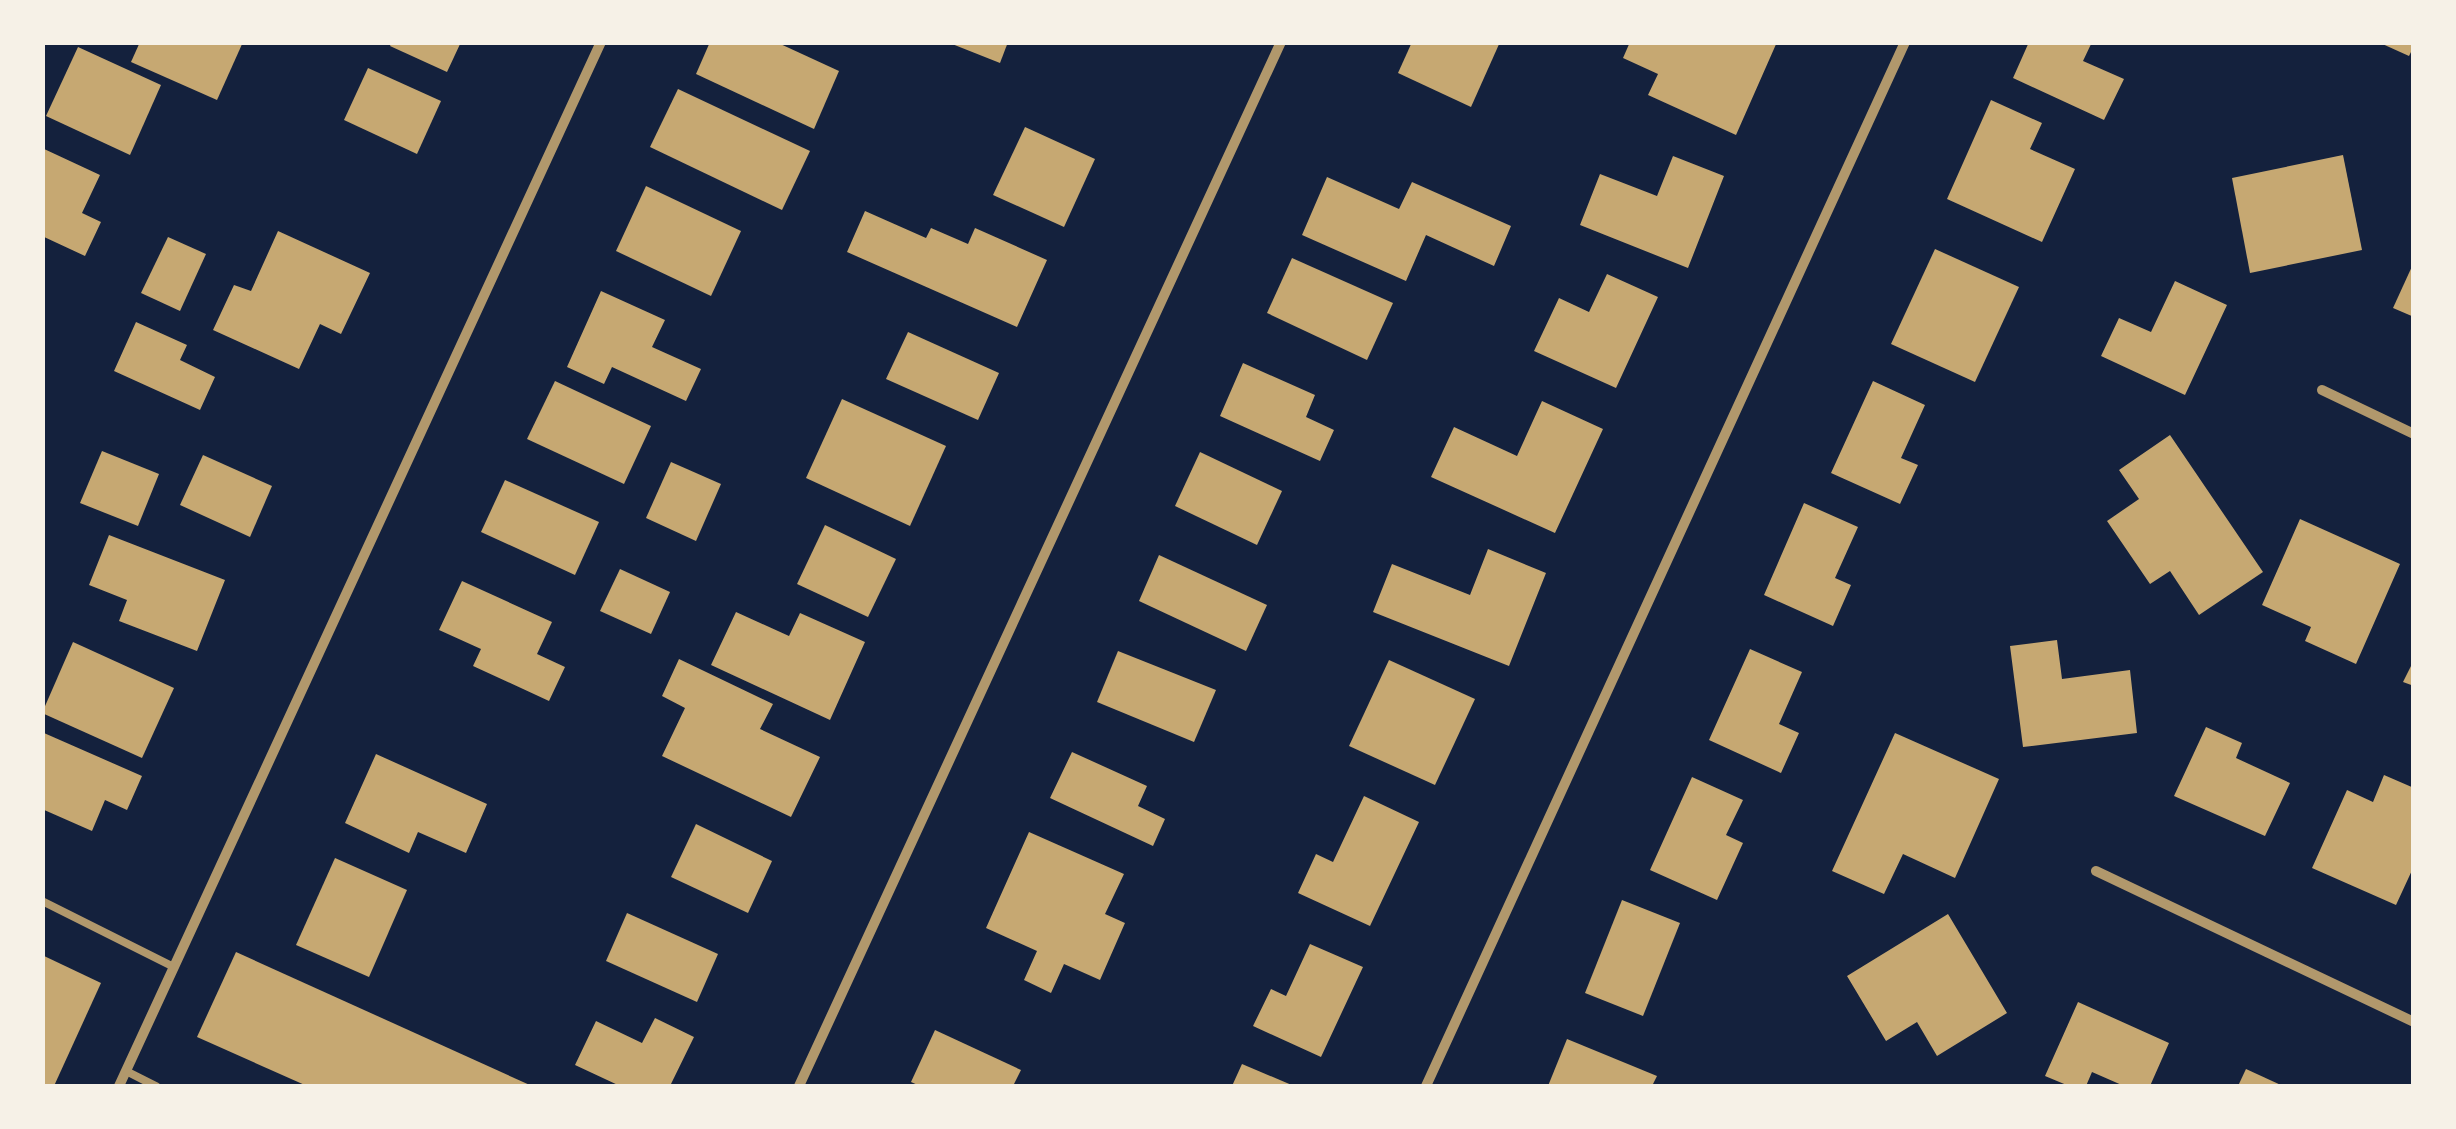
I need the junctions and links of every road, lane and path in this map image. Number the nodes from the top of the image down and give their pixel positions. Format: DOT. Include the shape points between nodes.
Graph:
graph roads {
  1 [pos="601,42"];
  2 [pos="1281,42"];
  3 [pos="1905,42"];
  4 [pos="2322,390"];
  5 [pos="2414,434"];
  6 [pos="2096,871"];
  7 [pos="42,901"];
  8 [pos="174,966"];
  9 [pos="2414,1022"];
  10 [pos="126,1071"];
  11 [pos="119,1086"];
  12 [pos="156,1086"];
  13 [pos="799,1086"];
  14 [pos="1426,1086"];
  1 -- 8 [label="street"];
  2 -- 13 [label="street"];
  3 -- 14 [label="street"];
  4 -- 5 [label="street"];
  6 -- 9 [label="street"];
  7 -- 8 [label="lane"];
  8 -- 10 [label="street"];
  10 -- 11 [label="street"];
  10 -- 12 [label="lane"];
}
